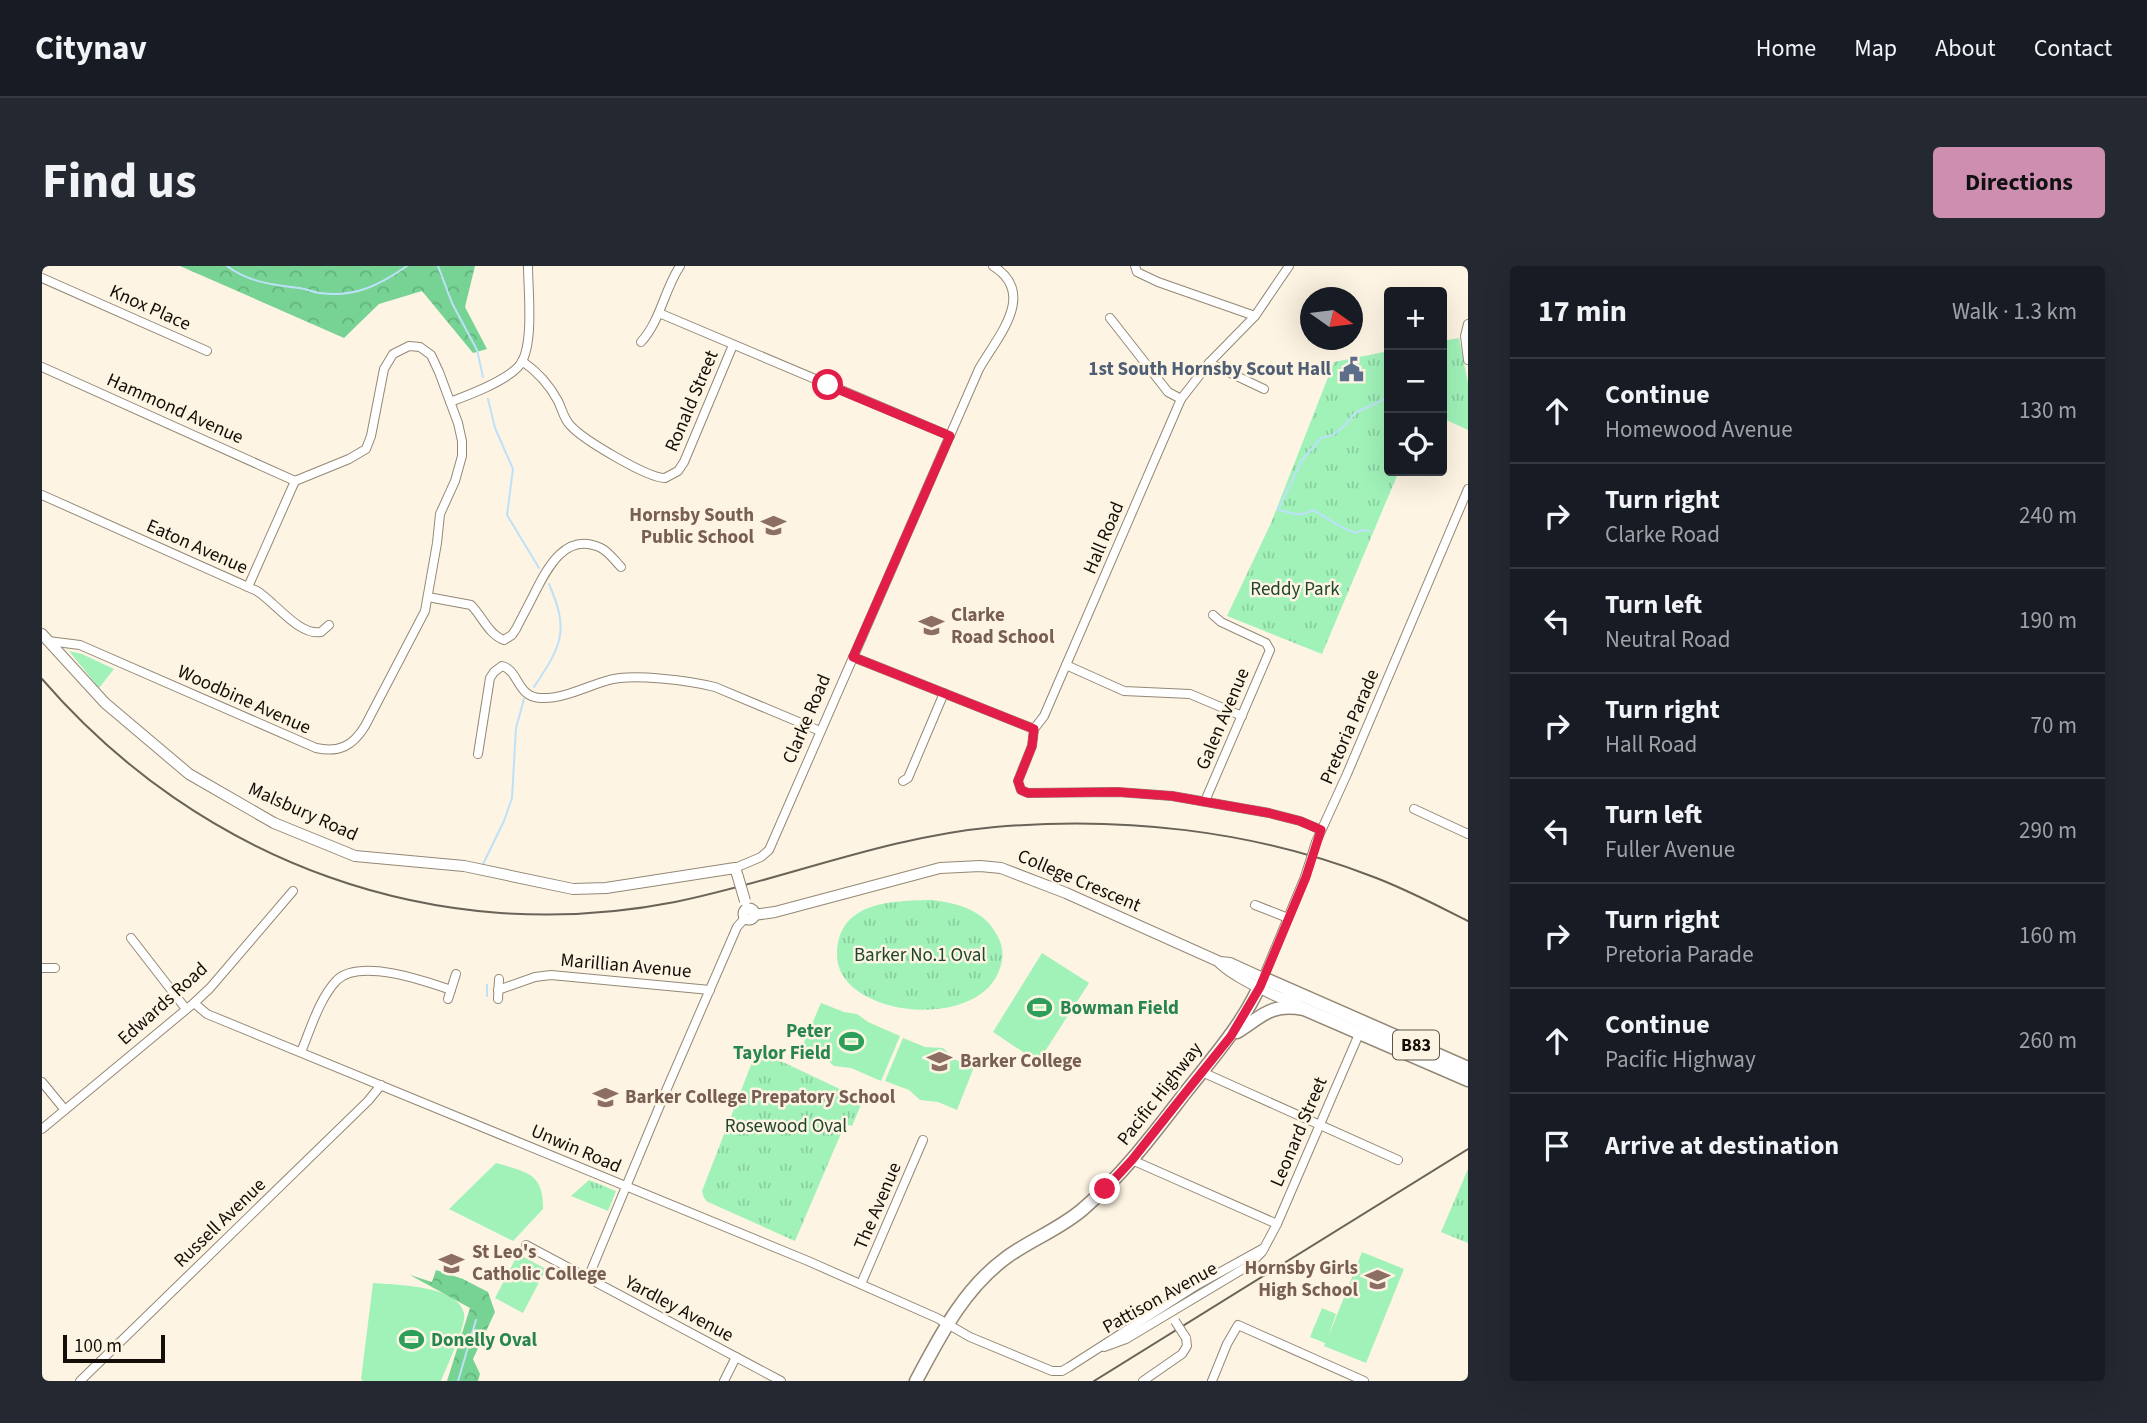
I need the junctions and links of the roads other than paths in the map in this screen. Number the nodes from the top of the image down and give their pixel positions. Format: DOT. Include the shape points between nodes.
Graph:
graph roads {
  1 [pos="528,266"];
  2 [pos="680,266"];
  3 [pos="993,266"];
  4 [pos="1135,266"];
  5 [pos="1289,266"];
  6 [pos="42,278"];
  7 [pos="659,313"];
  8 [pos="1255,316"];
  9 [pos="1110,318"];
  10 [pos="1468,324"];
  11 [pos="641,342"];
  12 [pos="733,345"];
  13 [pos="207,351"];
  14 [pos="522,360"];
  15 [pos="1468,360"];
  16 [pos="1209,363"];
  17 [pos="42,367"];
  18 [pos="1264,389"];
  19 [pos="1181,399"];
  20 [pos="450,402"];
  21 [pos="950,436"];
  22 [pos="295,481"];
  23 [pos="1468,489"];
  24 [pos="42,495"];
  25 [pos="621,567"];
  26 [pos="248,587"];
  27 [pos="428,597"];
  28 [pos="1213,615"];
  29 [pos="329,625"];
  30 [pos="45,638"];
  31 [pos="853,657"];
  32 [pos="1066,666"];
  33 [pos="944,693"];
  34 [pos="1242,716"];
  35 [pos="1034,729"];
  36 [pos="820,731"];
  37 [pos="478,754"];
  38 [pos="903,781"];
  39 [pos="1205,801"];
  40 [pos="1414,809"];
  41 [pos="1321,830"];
  42 [pos="1468,834"];
  43 [pos="737,872"];
  44 [pos="293,891"];
  45 [pos="1255,905"];
  46 [pos="748,911"];
  47 [pos="1288,918"];
  48 [pos="131,938"];
  49 [pos="42,968"];
  50 [pos="55,968"];
  51 [pos="456,974"];
  52 [pos="499,979"];
  53 [pos="1261,983"];
  54 [pos="710,990"];
  55 [pos="194,1003"];
  56 [pos="186,1009"];
  57 [pos="1304,1009"];
  58 [pos="1359,1034"];
  59 [pos="1231,1036"];
  60 [pos="301,1052"];
  61 [pos="1468,1071"];
  62 [pos="1202,1072"];
  63 [pos="42,1082"];
  64 [pos="381,1085"];
  65 [pos="65,1110"];
  66 [pos="1319,1124"];
  67 [pos="42,1129"];
  68 [pos="923,1140"];
  69 [pos="1132,1160"];
  70 [pos="1398,1160"];
  71 [pos="626,1187"];
  72 [pos="1277,1224"];
  73 [pos="526,1245"];
  74 [pos="1266,1245"];
  75 [pos="588,1278"];
  76 [pos="861,1284"];
  77 [pos="1170,1312"];
  78 [pos="947,1324"];
  79 [pos="1101,1348"];
  80 [pos="736,1357"];
  81 [pos="1049,1370"];
  82 [pos="79,1381"];
  83 [pos="724,1381"];
  84 [pos="781,1381"];
  85 [pos="916,1381"];
  86 [pos="1143,1381"];
  87 [pos="1212,1381"];
  88 [pos="1364,1381"];
  1 -- 14 [label="street" via="528,343"];
  2 -- 7 [label="street"];
  3 -- 21 [label="street, Clarke Road" via="1010,284 1012,314 979,369"];
  4 -- 8 [label="street" via="1137,272 1158,282"];
  5 -- 8 [label="street, Hall Road"];
  6 -- 13 [label="street, Knox Place"];
  7 -- 11 [label="street"];
  7 -- 12 [label="street"];
  8 -- 16 [label="street, Hall Road"];
  9 -- 19 [label="street" via="1168,392"];
  10 -- 15 [label="street"];
  12 -- 14 [label="street, Ronald Street" via="684,462 664,478 649,475 570,426 552,389"];
  12 -- 21 [label="street"];
  14 -- 20 [label="street" via="502,378"];
  16 -- 18 [label="street"];
  16 -- 19 [label="street, Hall Road"];
  17 -- 22 [label="street, Hammond Avenue"];
  19 -- 32 [label="street, Hall Road"];
  20 -- 22 [label="street, Woodbine Avenue" via="431,355 409,346 393,354 384,369 366,449"];
  20 -- 27 [label="street, Woodbine Avenue" via="462,456 440,514"];
  21 -- 31 [label="street, Clarke Road"];
  22 -- 26 [label="street"];
  23 -- 41 [label="street, Pretoria Parade"];
  24 -- 26 [label="street, Eaton Avenue"];
  25 -- 27 [label="street" via="604,550 591,545 565,549 551,564 512,635 504,640 497,638 471,605"];
  26 -- 29 [label="street, Eaton Avenue" via="309,632 321,632"];
  27 -- 30 [label="street, Woodbine Avenue" via="425,611 358,738 328,751 80,645"];
  28 -- 34 [label="street, Galen Avenue" via="1266,643 1270,650"];
  30 -- 43 [label="street, Malsbury Road" via="105,703 189,774 274,823 355,856 464,866 573,888"];
  31 -- 33 [label="street"];
  31 -- 36 [label="street, Clarke Road"];
  32 -- 34 [label="street" via="1124,691 1189,694"];
  32 -- 35 [label="street, Hall Road"];
  33 -- 35 [label="street"];
  33 -- 38 [label="street"];
  34 -- 39 [label="street, Galen Avenue"];
  35 -- 39 [label="street, Hall Road" via="1018,781 1021,790 1039,794 1147,793"];
  36 -- 37 [label="street" via="698,682 618,677 552,697 534,697 502,666 490,678"];
  36 -- 43 [label="street, Clarke Road" via="769,850"];
  39 -- 41 [label="street"];
  40 -- 42 [label="street"];
  41 -- 47 [label="street, Pretoria Parade, bridge"];
  43 -- 46 [label="street, bridge"];
  44 -- 55 [label="street, Edwards Road"];
  45 -- 47 [label="street"];
  46 -- 53 [label="street, College Crescent" via="775,912 940,868 1001,868 1230,963"];
  46 -- 54 [label="street"];
  47 -- 53 [label="street, Pretoria Parade"];
  48 -- 56 [label="street"];
  49 -- 50 [label="street"];
  51 -- 60 [label="street" via="449,995 426,981 353,971 326,995"];
  52 -- 54 [label="street, Marillian Avenue" via="498,994 535,977 551,975"];
  53 -- 57 [label="street, Pacific Highway"];
  53 -- 59 [label="main road, Pacific Highway / B83"];
  53 -- 61 [label="main road, Pacific Highway / B83"];
  54 -- 71 [label="street"];
  55 -- 56 [label="street, Edwards Road"];
  55 -- 60 [label="street, Unwin Road" via="206,1014"];
  56 -- 65 [label="street, Edwards Road"];
  57 -- 58 [label="main road, Pacific Highway / B83"];
  57 -- 59 [label="main road, Pacific Highway / B83" via="1271,1010"];
  58 -- 61 [label="main road, Pacific Highway / B83"];
  58 -- 66 [label="street, Leonard Street"];
  59 -- 62 [label="main road, Pacific Highway / B83"];
  60 -- 64 [label="street, Unwin Road"];
  62 -- 66 [label="street"];
  62 -- 69 [label="main road, Pacific Highway / B83"];
  63 -- 65 [label="street"];
  64 -- 71 [label="street, Unwin Road"];
  64 -- 82 [label="street, Russell Avenue"];
  65 -- 67 [label="street, Edwards Road"];
  66 -- 70 [label="street"];
  66 -- 72 [label="street, Leonard Street"];
  68 -- 76 [label="street, The Avenue"];
  69 -- 72 [label="street"];
  69 -- 78 [label="main road, Pacific Highway / B83" via="1072,1218 995,1267"];
  71 -- 75 [label="street"];
  71 -- 76 [label="street, Unwin Road"];
  72 -- 74 [label="street, Leonard Street"];
  73 -- 75 [label="street, Yardley Avenue"];
  74 -- 77 [label="street, Pattison Avenue" via="1248,1266"];
  74 -- 79 [label="street, Pattison Avenue"];
  75 -- 80 [label="street, Yardley Avenue"];
  76 -- 78 [label="street, Unwin Road"];
  77 -- 79 [label="street, Pattison Avenue" via="1127,1339"];
  77 -- 86 [label="street, bridge" via="1188,1344 1184,1353"];
  78 -- 81 [label="street, Unwin Road"];
  78 -- 85 [label="main road, Pacific Highway / B83"];
  79 -- 81 [label="street, Pattison Avenue" via="1062,1371"];
  80 -- 83 [label="street"];
  80 -- 84 [label="street, Yardley Avenue"];
  87 -- 88 [label="street" via="1238,1325"];
}
